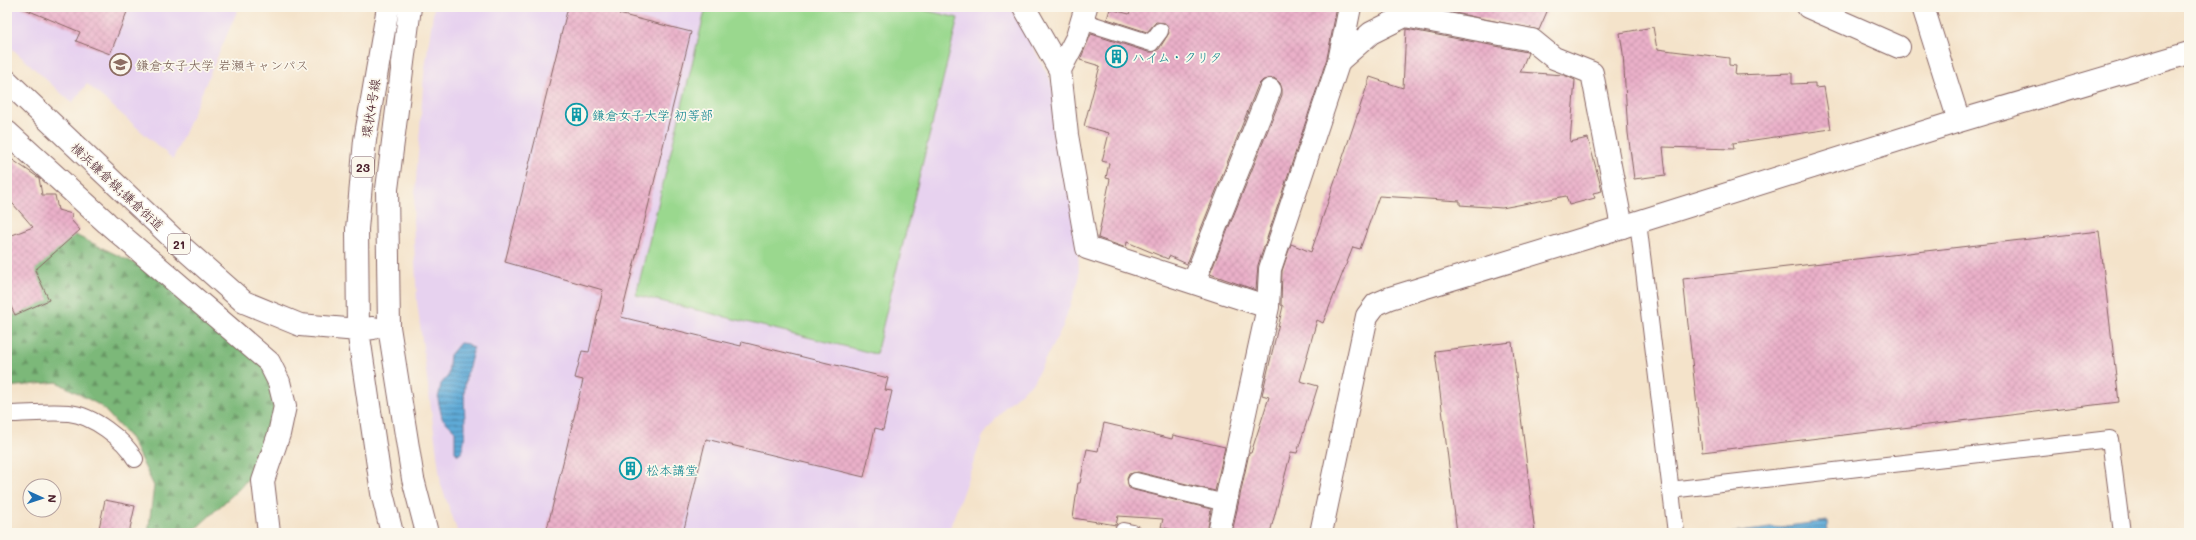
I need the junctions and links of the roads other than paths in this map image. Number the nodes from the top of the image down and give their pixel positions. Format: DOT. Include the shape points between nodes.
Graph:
graph roads {
  1 [pos="388,7"];
  2 [pos="410,7"];
  3 [pos="1024,7"];
  4 [pos="1350,7"];
  5 [pos="1808,7"];
  6 [pos="1923,7"];
  7 [pos="1084,14"];
  8 [pos="1160,31"];
  9 [pos="1899,47"];
  10 [pos="2189,53"];
  11 [pos="1339,61"];
  12 [pos="1060,70"];
  13 [pos="7,82"];
  14 [pos="1270,90"];
  15 [pos="1958,120"];
  16 [pos="7,132"];
  17 [pos="1630,225"];
  18 [pos="1194,281"];
  19 [pos="1268,307"];
  20 [pos="388,326"];
  21 [pos="358,330"];
  22 [pos="7,414"];
  23 [pos="135,459"];
  24 [pos="1136,481"];
  25 [pos="1670,490"];
  26 [pos="1225,503"];
  27 [pos="269,533"];
  28 [pos="392,533"];
  29 [pos="427,533"];
  30 [pos="1219,533"];
  31 [pos="1320,533"];
  32 [pos="1676,533"];
  33 [pos="2122,533"];
  1 -- 21 [label="street, 環状4号線 / 23" via="365,140 357,229"];
  2 -- 20 [label="street, 環状4号線 / 23" via="387,189"];
  3 -- 12 [label="street"];
  4 -- 11 [label="street"];
  5 -- 9 [label="street"];
  6 -- 15 [label="street"];
  7 -- 8 [label="lane" via="1152,43"];
  7 -- 12 [label="street" via="1077,37"];
  10 -- 15 [label="street"];
  11 -- 17 [label="street" via="1371,33 1405,16 1532,40 1554,58 1592,73"];
  11 -- 19 [label="street" via="1270,269"];
  12 -- 18 [label="street" via="1067,135 1087,248"];
  13 -- 21 [label="street, 横浜鎌倉線;鎌倉街道 / 21" via="182,248 244,302 300,325"];
  14 -- 18 [label="street"];
  15 -- 17 [label="street"];
  16 -- 27 [label="street" via="107,223 269,362 279,382 285,406 279,434 263,481"];
  17 -- 25 [label="lane"];
  17 -- 31 [label="street" via="1376,304 1367,316"];
  18 -- 19 [label="street"];
  19 -- 26 [label="street"];
  20 -- 21 [label="street, 横浜鎌倉線;鎌倉街道 / 21"];
  20 -- 29 [label="street, 環状4号線" via="413,479"];
  21 -- 28 [label="street, 環状4号線" via="382,493"];
  22 -- 23 [label="lane" via="70,413 98,423 129,447"];
  24 -- 26 [label="lane"];
  25 -- 32 [label="lane"];
  25 -- 33 [label="lane" via="2110,439"];
  26 -- 30 [label="street"];
}
